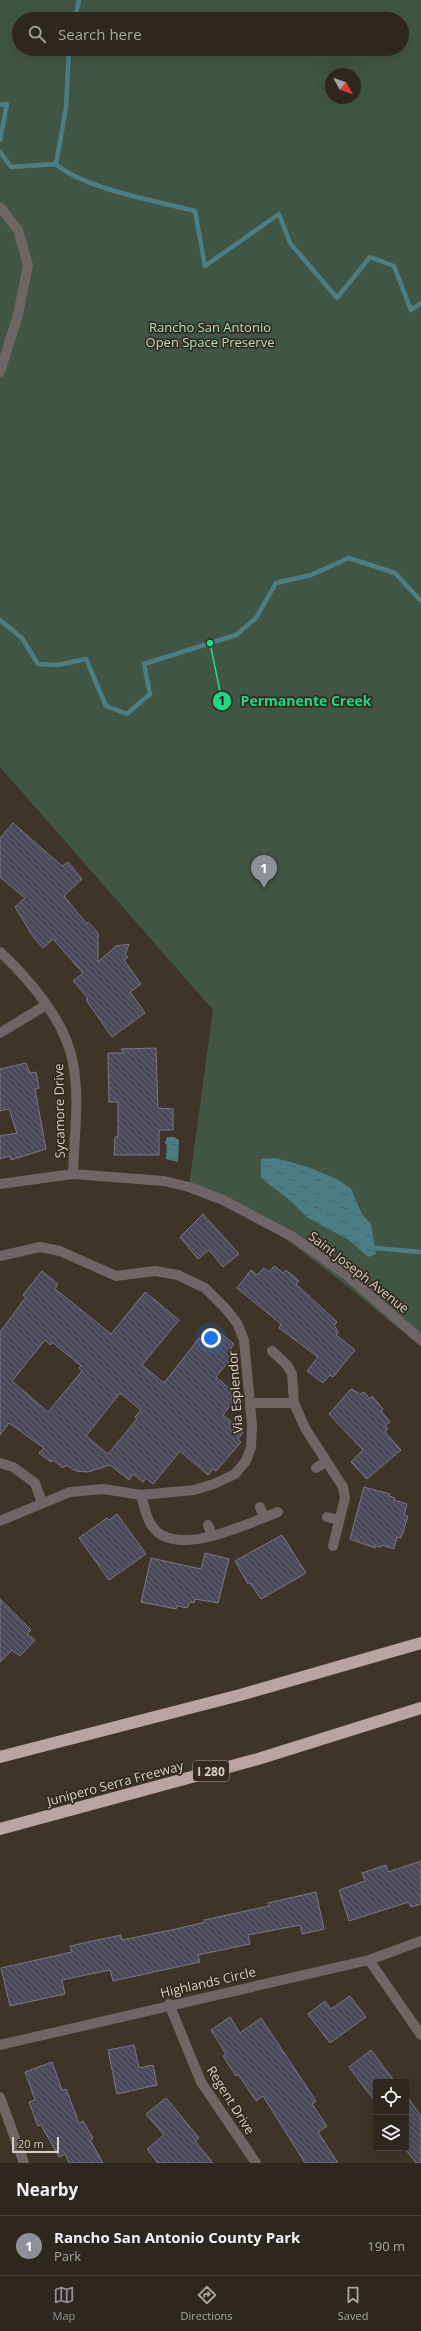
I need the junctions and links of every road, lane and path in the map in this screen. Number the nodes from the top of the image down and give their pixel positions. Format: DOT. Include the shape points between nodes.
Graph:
graph roads {
  1 [pos="0,207"];
  2 [pos="0,372"];
  3 [pos="0,952"];
  4 [pos="46,1005"];
  5 [pos="0,1033"];
  6 [pos="73,1174"];
  7 [pos="0,1184"];
  8 [pos="0,1256"];
  9 [pos="421,1340"];
  10 [pos="272,1351"];
  11 [pos="251,1403"];
  12 [pos="294,1403"];
  13 [pos="326,1462"];
  14 [pos="0,1463"];
  15 [pos="316,1468"];
  16 [pos="141,1495"];
  17 [pos="42,1503"];
  18 [pos="260,1507"];
  19 [pos="278,1512"];
  20 [pos="327,1516"];
  21 [pos="264,1517"];
  22 [pos="339,1520"];
  23 [pos="0,1521"];
  24 [pos="208,1524"];
  25 [pos="212,1535"];
  26 [pos="333,1546"];
  27 [pos="421,1643"];
  28 [pos="421,1708"];
  29 [pos="0,1757"];
  30 [pos="0,1829"];
  31 [pos="421,1941"];
  32 [pos="369,1960"];
  33 [pos="169,2004"];
  34 [pos="421,2035"];
  35 [pos="0,2045"];
  36 [pos="0,2097"];
  37 [pos="24,2163"];
  38 [pos="256,2163"];
  1 -- 2 [label="street" via="18,230 28,265 18,315"];
  3 -- 4 [label="street, Sycamore Drive" via="30,982"];
  4 -- 5 [label="street"];
  4 -- 6 [label="street, Sycamore Drive" via="61,1031 73,1063"];
  6 -- 7 [label="street, Saint Joseph Avenue"];
  6 -- 9 [label="street, Saint Joseph Avenue" via="164,1181 223,1200 275,1226 327,1260"];
  8 -- 11 [label="street, Via Esplendor" via="40,1247 60,1251 116,1276 155,1270 194,1281 217,1298 237,1323 244,1340"];
  10 -- 12 [label="street" via="287,1365 292,1374"];
  11 -- 12 [label="street"];
  11 -- 16 [label="street, Via Esplendor" via="250,1447 246,1461 235,1474 194,1490"];
  12 -- 13 [label="street" via="305,1428"];
  13 -- 15 [label="street"];
  13 -- 22 [label="street" via="343,1487 345,1498"];
  14 -- 17 [label="street" via="13,1467 35,1483"];
  16 -- 17 [label="street, Via Esplendor" via="92,1489 70,1492"];
  16 -- 25 [label="street" via="151,1526 160,1534 184,1541"];
  17 -- 23 [label="street, Via Esplendor"];
  18 -- 21 [label="street"];
  19 -- 21 [label="street"];
  20 -- 22 [label="street"];
  21 -- 25 [label="street"];
  22 -- 26 [label="street"];
  24 -- 25 [label="street"];
  27 -- 29 [label="highway" via="240,1695"];
  28 -- 30 [label="highway, Junipero Serra Freeway / I 280" via="258,1759"];
  31 -- 32 [label="street, Highlands Circle"];
  32 -- 33 [label="street, Highlands Circle"];
  32 -- 34 [label="street"];
  33 -- 35 [label="street, Highlands Circle"];
  33 -- 38 [label="street, Regent Drive" via="201,2082"];
  36 -- 37 [label="street"];
}
